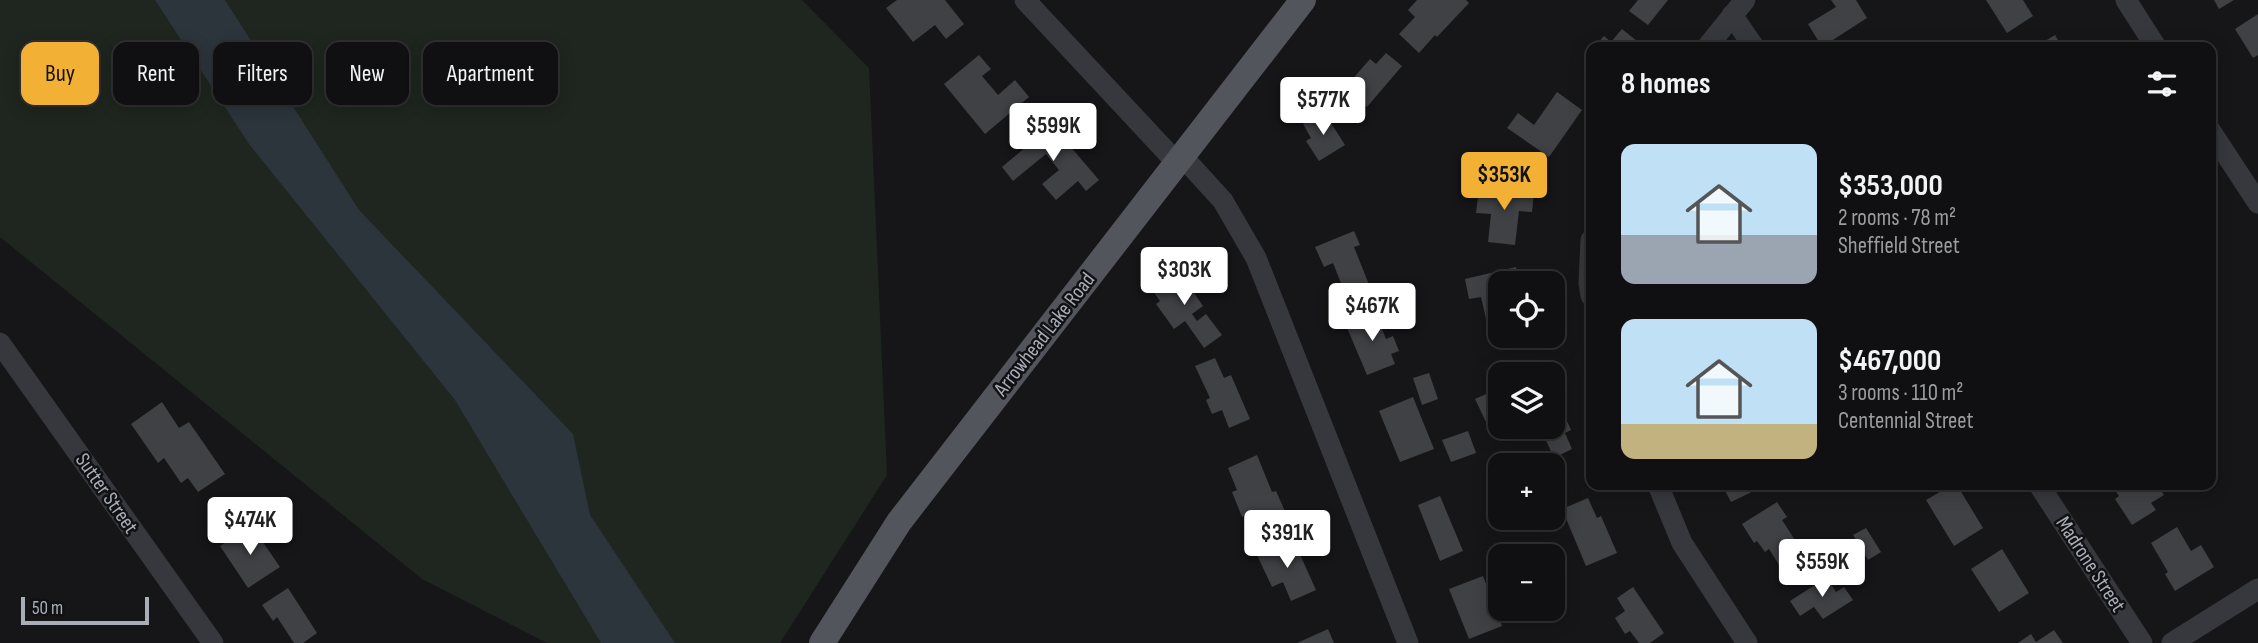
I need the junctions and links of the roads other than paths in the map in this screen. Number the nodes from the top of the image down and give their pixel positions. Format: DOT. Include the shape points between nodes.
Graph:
graph roads {
  1 [pos="1026,0"];
  2 [pos="1303,0"];
  3 [pos="2126,0"];
  4 [pos="1739,7"];
  5 [pos="1711,42"];
  6 [pos="1752,42"];
  7 [pos="2153,42"];
  8 [pos="2216,139"];
  9 [pos="1180,160"];
  10 [pos="2258,203"];
  11 [pos="0,343"];
  12 [pos="1660,490"];
  13 [pos="2042,490"];
  14 [pos="2258,589"];
  15 [pos="213,643"];
  16 [pos="822,643"];
  17 [pos="1408,643"];
  18 [pos="1747,643"];
  19 [pos="2142,643"];
  20 [pos="2172,643"];
  1 -- 9 [label="street"];
  2 -- 9 [label="main road, Arrowhead Lake Road"];
  3 -- 7 [label="street"];
  4 -- 5 [label="street"];
  4 -- 6 [label="street"];
  8 -- 10 [label="street"];
  9 -- 16 [label="main road, Arrowhead Lake Road" via="900,522"];
  9 -- 17 [label="street" via="1223,201 1256,258"];
  11 -- 15 [label="street, Sutter Street"];
  12 -- 18 [label="street" via="1682,543"];
  13 -- 19 [label="street, Madrone Street"];
  14 -- 20 [label="street"];
}
